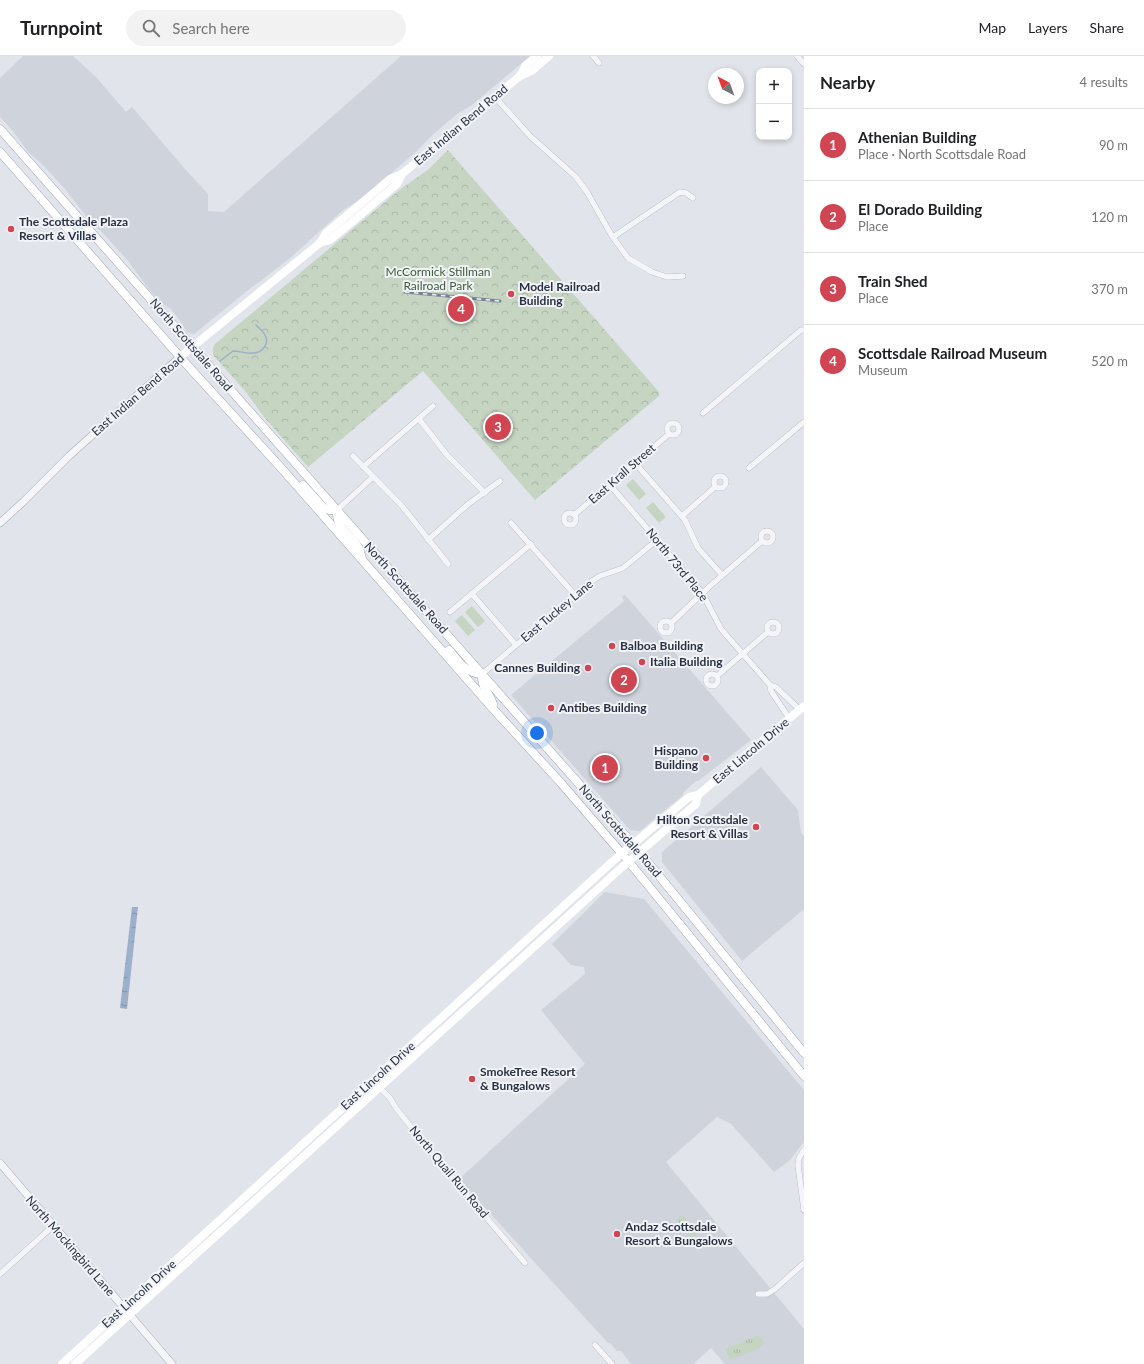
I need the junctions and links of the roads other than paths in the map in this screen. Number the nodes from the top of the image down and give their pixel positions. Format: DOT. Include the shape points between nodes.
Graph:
graph roads {
  1 [pos="537,56"];
  2 [pos="549,56"];
  3 [pos="593,56"];
  4 [pos="797,56"];
  5 [pos="599,63"];
  6 [pos="804,64"];
  7 [pos="520,76"];
  8 [pos="495,97"];
  9 [pos="0,128"];
  10 [pos="0,152"];
  11 [pos="693,198"];
  12 [pos="613,237"];
  13 [pos="683,276"];
  14 [pos="804,330"];
  15 [pos="193,347"];
  16 [pos="180,357"];
  17 [pos="433,406"];
  18 [pos="703,413"];
  19 [pos="419,419"];
  20 [pos="804,422"];
  21 [pos="669,434"];
  22 [pos="353,456"];
  23 [pos="635,463"];
  24 [pos="363,467"];
  25 [pos="749,468"];
  26 [pos="283,470"];
  27 [pos="373,477"];
  28 [pos="500,480"];
  29 [pos="610,485"];
  30 [pos="715,487"];
  31 [pos="484,493"];
  32 [pos="337,510"];
  33 [pos="574,515"];
  34 [pos="682,516"];
  35 [pos="0,523"];
  36 [pos="511,523"];
  37 [pos="428,540"];
  38 [pos="657,540"];
  39 [pos="762,541"];
  40 [pos="531,544"];
  41 [pos="364,562"];
  42 [pos="448,564"];
  43 [pos="722,575"];
  44 [pos="472,594"];
  45 [pos="702,594"];
  46 [pos="575,595"];
  47 [pos="450,612"];
  48 [pos="671,623"];
  49 [pos="768,632"];
  50 [pos="431,638"];
  51 [pos="516,645"];
  52 [pos="743,654"];
  53 [pos="482,674"];
  54 [pos="717,676"];
  55 [pos="770,685"];
  56 [pos="802,708"];
  57 [pos="495,711"];
  58 [pos="790,718"];
  59 [pos="545,746"];
  60 [pos="535,754"];
  61 [pos="698,795"];
  62 [pos="633,844"];
  63 [pos="640,852"];
  64 [pos="622,854"];
  65 [pos="629,862"];
  66 [pos="804,1053"];
  67 [pos="804,1076"];
  68 [pos="373,1081"];
  69 [pos="379,1087"];
  70 [pos="804,1150"];
  71 [pos="0,1164"];
  72 [pos="804,1210"];
  73 [pos="228,1213"];
  74 [pos="234,1220"];
  75 [pos="52,1226"];
  76 [pos="525,1263"];
  77 [pos="804,1263"];
  78 [pos="0,1274"];
  79 [pos="758,1294"];
  80 [pos="124,1308"];
  81 [pos="130,1315"];
  82 [pos="595,1345"];
  83 [pos="62,1364"];
  84 [pos="75,1364"];
  85 [pos="172,1364"];
  86 [pos="612,1364"];
  1 -- 7 [label="main road, East Indian Bend Road" via="526,65"];
  2 -- 7 [label="main road, East Indian Bend Road" via="533,70"];
  3 -- 5 [label="street"];
  4 -- 6 [label="street"];
  7 -- 8 [label="main road, East Indian Bend Road"];
  8 -- 12 [label="street" via="530,136 576,178"];
  8 -- 15 [label="main road, East Indian Bend Road" via="402,174 397,184 341,231 330,240 320,243"];
  9 -- 15 [label="main road, North Scottsdale Road"];
  10 -- 16 [label="main road, North Scottsdale Road"];
  11 -- 12 [label="street" via="680,192"];
  12 -- 13 [label="street" via="628,258 652,272 667,277"];
  14 -- 18 [label="street"];
  15 -- 16 [label="main road, East Indian Bend Road"];
  15 -- 32 [label="main road, North Scottsdale Road"];
  16 -- 26 [label="main road, North Scottsdale Road"];
  16 -- 35 [label="street, East Indian Bend Road" via="69,456"];
  17 -- 19 [label="street"];
  19 -- 24 [label="street"];
  19 -- 31 [label="street" via="446,455"];
  20 -- 25 [label="street"];
  21 -- 23 [label="street, East Krall Street"];
  22 -- 24 [label="street"];
  23 -- 29 [label="street, East Krall Street"];
  23 -- 34 [label="street"];
  24 -- 27 [label="street"];
  26 -- 32 [label="main road" via="301,482 323,507"];
  26 -- 41 [label="main road, North Scottsdale Road"];
  27 -- 32 [label="street"];
  27 -- 37 [label="street" via="402,506"];
  28 -- 31 [label="street"];
  29 -- 33 [label="street, East Krall Street"];
  29 -- 38 [label="street, North 73rd Place"];
  30 -- 34 [label="street"];
  31 -- 37 [label="street"];
  32 -- 41 [label="main road" via="338,524 358,546"];
  32 -- 53 [label="main road, North Scottsdale Road"];
  34 -- 43 [label="street" via="698,548"];
  36 -- 40 [label="street"];
  37 -- 42 [label="street"];
  38 -- 45 [label="street, North 73rd Place"];
  38 -- 46 [label="street, East Tuckey Lane" via="629,564 592,580"];
  39 -- 43 [label="street"];
  40 -- 44 [label="street"];
  40 -- 46 [label="street"];
  41 -- 50 [label="main road, North Scottsdale Road"];
  43 -- 45 [label="street"];
  44 -- 47 [label="street"];
  44 -- 51 [label="street"];
  45 -- 48 [label="street"];
  45 -- 52 [label="street, North 73rd Place" via="721,629"];
  46 -- 51 [label="street, East Tuckey Lane"];
  49 -- 52 [label="street"];
  50 -- 53 [label="main road" via="448,648 469,672"];
  50 -- 57 [label="main road, North Scottsdale Road"];
  51 -- 53 [label="street, East Tuckey Lane"];
  52 -- 54 [label="street"];
  52 -- 55 [label="street, North 73rd Place"];
  53 -- 57 [label="main road" via="482,685 491,698"];
  53 -- 59 [label="main road, North Scottsdale Road"];
  55 -- 56 [label="street, North 73rd Place"];
  55 -- 58 [label="street, North 73rd Place" via="771,691"];
  56 -- 58 [label="main road, East Lincoln Drive"];
  57 -- 60 [label="main road, North Scottsdale Road"];
  58 -- 61 [label="main road, East Lincoln Drive"];
  59 -- 60 [label="main road"];
  59 -- 62 [label="main road, North Scottsdale Road"];
  60 -- 64 [label="main road, North Scottsdale Road"];
  61 -- 62 [label="main road, East Lincoln Drive" via="689,797"];
  61 -- 63 [label="main road, East Lincoln Drive" via="696,804"];
  62 -- 63 [label="main road, North Scottsdale Road"];
  62 -- 64 [label="main road, East Lincoln Drive"];
  63 -- 65 [label="main road, East Lincoln Drive"];
  63 -- 66 [label="main road, North Scottsdale Road"];
  64 -- 65 [label="main road, North Scottsdale Road"];
  64 -- 68 [label="main road, East Lincoln Drive"];
  65 -- 67 [label="main road, North Scottsdale Road"];
  65 -- 69 [label="main road, East Lincoln Drive"];
  68 -- 69 [label="street, North Quail Run Road"];
  68 -- 73 [label="main road, East Lincoln Drive"];
  69 -- 74 [label="main road, East Lincoln Drive"];
  69 -- 76 [label="street, North Quail Run Road"];
  70 -- 72 [label="street" via="798,1165"];
  71 -- 75 [label="street, North Mockingbird Lane"];
  73 -- 74 [label="main road"];
  73 -- 80 [label="main road, East Lincoln Drive"];
  74 -- 81 [label="main road, East Lincoln Drive"];
  75 -- 78 [label="street"];
  75 -- 80 [label="street, North Mockingbird Lane"];
  77 -- 79 [label="street" via="775,1289 767,1294"];
  80 -- 81 [label="street, North Mockingbird Lane"];
  80 -- 83 [label="main road, East Lincoln Drive"];
  81 -- 84 [label="main road, East Lincoln Drive"];
  81 -- 85 [label="street, North Mockingbird Lane"];
  82 -- 86 [label="street"];
}
